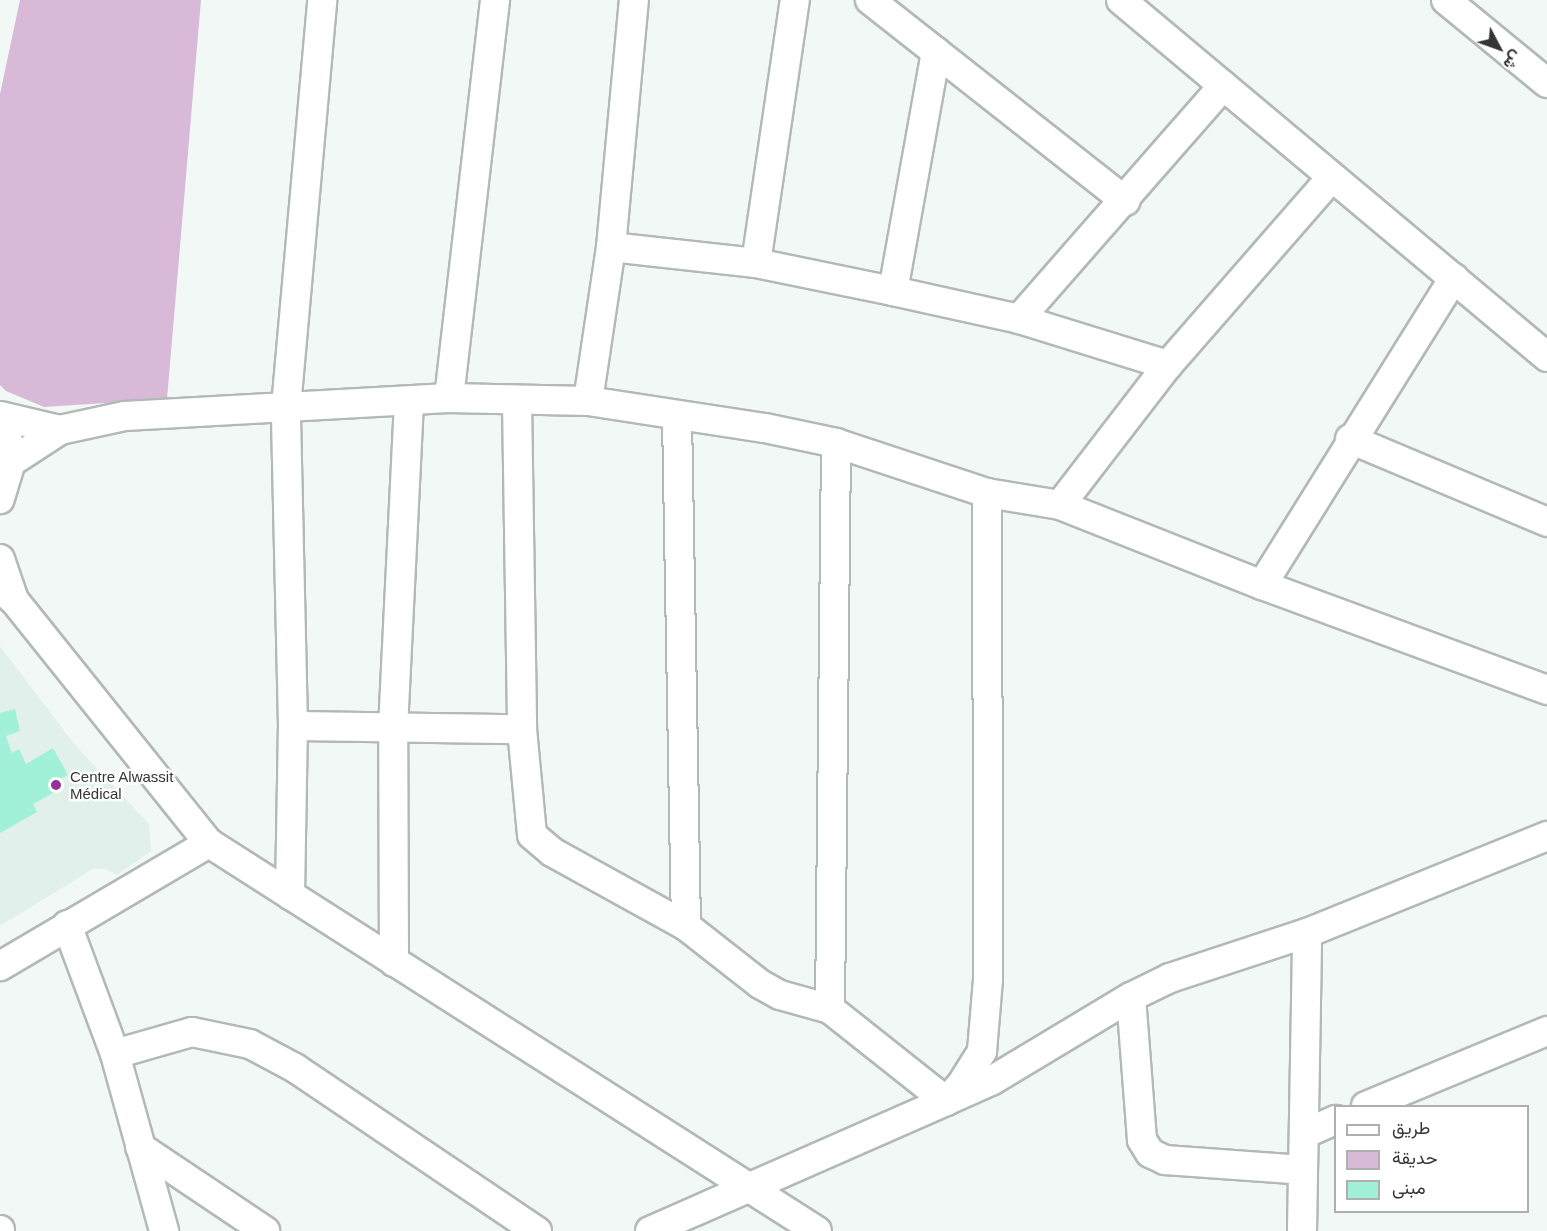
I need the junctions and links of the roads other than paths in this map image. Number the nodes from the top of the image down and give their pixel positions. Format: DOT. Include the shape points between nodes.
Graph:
graph roads {
  1 [pos="322,0"];
  2 [pos="495,0"];
  3 [pos="634,0"];
  4 [pos="795,0"];
  5 [pos="870,0"];
  6 [pos="1122,0"];
  7 [pos="1446,0"];
  8 [pos="936,52"];
  9 [pos="1547,83"];
  10 [pos="1223,86"];
  11 [pos="1332,177"];
  12 [pos="1125,201"];
  13 [pos="611,247"];
  14 [pos="756,263"];
  15 [pos="1454,278"];
  16 [pos="893,291"];
  17 [pos="1019,319"];
  18 [pos="1547,357"];
  19 [pos="1168,365"];
  20 [pos="449,398"];
  21 [pos="588,401"];
  22 [pos="517,402"];
  23 [pos="409,403"];
  24 [pos="286,407"];
  25 [pos="0,416"];
  26 [pos="677,416"];
  27 [pos="0,422"];
  28 [pos="60,430"];
  29 [pos="1350,439"];
  30 [pos="836,443"];
  31 [pos="11,462"];
  32 [pos="987,493"];
  33 [pos="0,499"];
  34 [pos="1060,505"];
  35 [pos="1547,522"];
  36 [pos="0,559"];
  37 [pos="1262,585"];
  38 [pos="7,594"];
  39 [pos="1547,690"];
  40 [pos="293,726"];
  41 [pos="393,729"];
  42 [pos="522,729"];
  43 [pos="1547,836"];
  44 [pos="209,843"];
  45 [pos="290,895"];
  46 [pos="67,925"];
  47 [pos="686,926"];
  48 [pos="1307,933"];
  49 [pos="394,962"];
  50 [pos="0,966"];
  51 [pos="1131,997"];
  52 [pos="830,1009"];
  53 [pos="1547,1031"];
  54 [pos="115,1054"];
  55 [pos="946,1101"];
  56 [pos="1371,1105"];
  57 [pos="1334,1120"];
  58 [pos="1304,1134"];
  59 [pos="140,1147"];
  60 [pos="1303,1170"];
  61 [pos="750,1189"];
  62 [pos="164,1231"];
  63 [pos="265,1231"];
  64 [pos="537,1231"];
  65 [pos="650,1231"];
  66 [pos="817,1231"];
  67 [pos="1302,1231"];
  1 -- 24 [label="street"];
  2 -- 20 [label="street"];
  3 -- 13 [label="street"];
  4 -- 14 [label="street"];
  5 -- 8 [label="street"];
  6 -- 10 [label="street"];
  7 -- 9 [label="street"];
  8 -- 12 [label="street"];
  8 -- 16 [label="street"];
  10 -- 11 [label="street"];
  10 -- 12 [label="street"];
  11 -- 15 [label="street"];
  11 -- 19 [label="street"];
  12 -- 17 [label="street"];
  13 -- 14 [label="street"];
  13 -- 21 [label="street"];
  14 -- 16 [label="street"];
  15 -- 18 [label="street"];
  15 -- 29 [label="street"];
  16 -- 17 [label="street"];
  17 -- 19 [label="street"];
  19 -- 34 [label="street"];
  20 -- 22 [label="street"];
  20 -- 23 [label="street"];
  21 -- 22 [label="street"];
  21 -- 26 [label="street"];
  22 -- 42 [label="street"];
  23 -- 24 [label="street"];
  23 -- 41 [label="street"];
  24 -- 28 [label="street" via="125,416"];
  24 -- 40 [label="street"];
  25 -- 28 [label="street"];
  26 -- 30 [label="street"];
  26 -- 47 [label="street"];
  27 -- 31 [label="street"];
  28 -- 31 [label="street"];
  29 -- 35 [label="street"];
  29 -- 37 [label="street"];
  30 -- 32 [label="street"];
  30 -- 52 [label="street"];
  31 -- 33 [label="street"];
  32 -- 34 [label="street"];
  32 -- 55 [label="street" via="986,1026 975,1064"];
  34 -- 37 [label="street"];
  36 -- 38 [label="street"];
  37 -- 39 [label="street"];
  38 -- 44 [label="street"];
  40 -- 41 [label="street"];
  40 -- 45 [label="street"];
  41 -- 42 [label="street"];
  41 -- 49 [label="street"];
  42 -- 47 [label="street" via="528,822 536,840"];
  43 -- 48 [label="street"];
  44 -- 45 [label="street"];
  44 -- 46 [label="street"];
  45 -- 49 [label="street"];
  46 -- 50 [label="street"];
  46 -- 54 [label="street"];
  47 -- 52 [label="street" via="760,984 780,995"];
  48 -- 51 [label="street" via="1204,965"];
  48 -- 58 [label="street"];
  49 -- 61 [label="street"];
  51 -- 55 [label="street" via="991,1081"];
  51 -- 60 [label="street" via="1142,1140 1150,1153 1165,1160"];
  52 -- 55 [label="street"];
  53 -- 56 [label="street"];
  54 -- 59 [label="street"];
  54 -- 64 [label="street" via="192,1032 250,1044 295,1068"];
  55 -- 61 [label="street"];
  57 -- 58 [label="street"];
  58 -- 60 [label="street"];
  59 -- 62 [label="street"];
  59 -- 63 [label="street"];
  60 -- 67 [label="street"];
  61 -- 65 [label="street"];
  61 -- 66 [label="street"];
}
